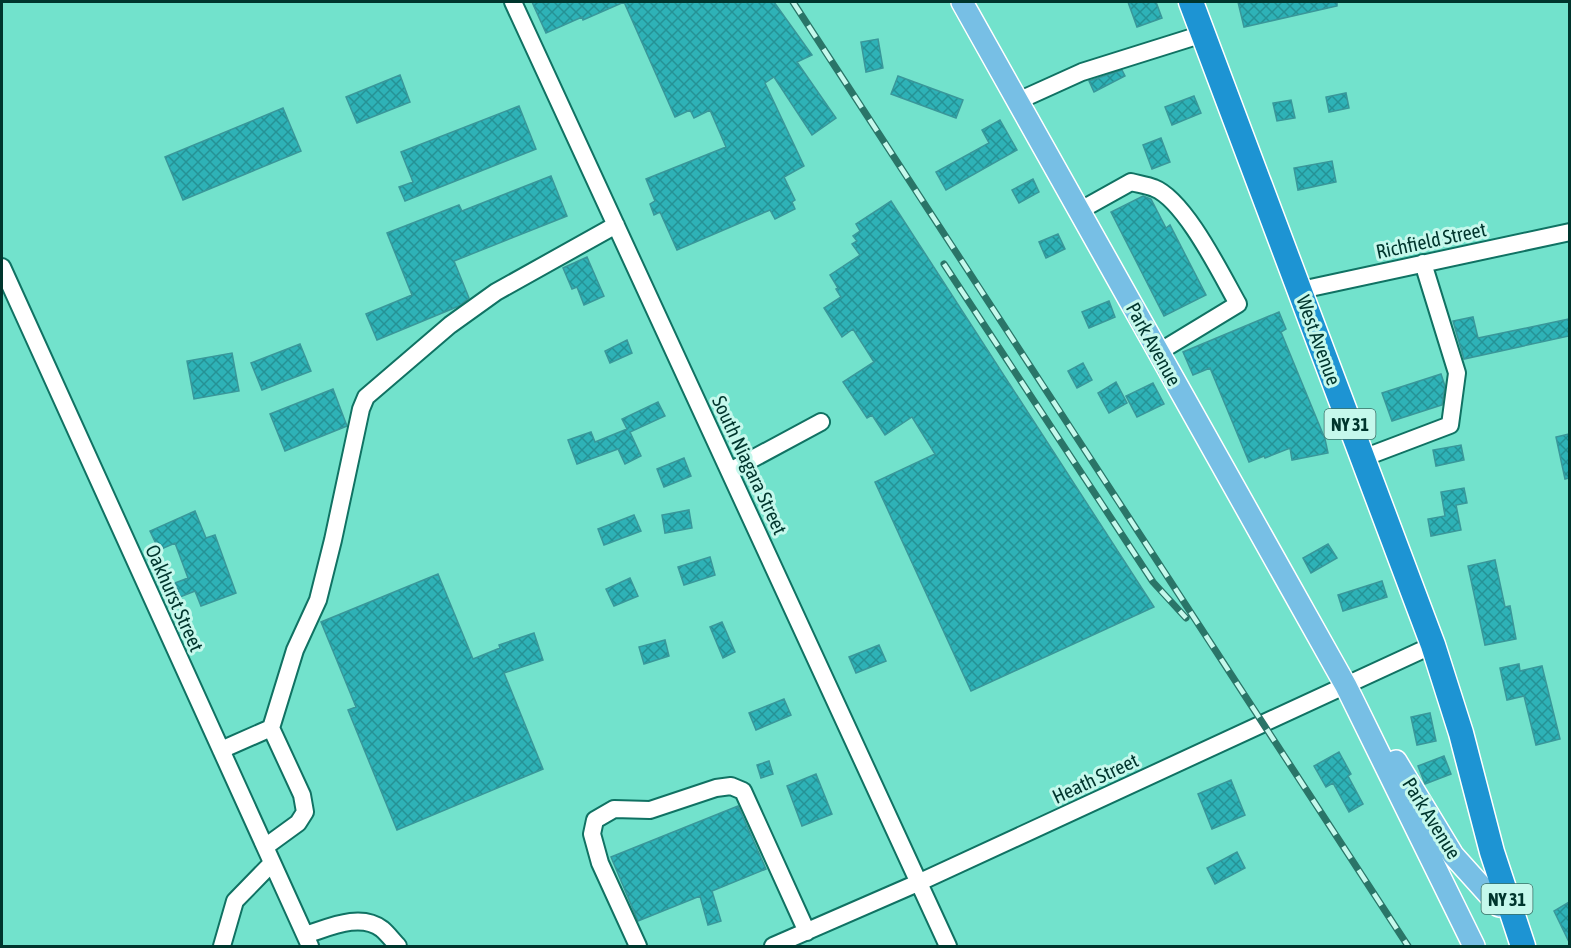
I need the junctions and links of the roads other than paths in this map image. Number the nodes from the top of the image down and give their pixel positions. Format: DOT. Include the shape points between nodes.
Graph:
graph roads {
  1 [pos="513,2"];
  2 [pos="962,2"];
  3 [pos="1191,2"];
  4 [pos="1203,34"];
  5 [pos="1018,101"];
  6 [pos="1080,212"];
  7 [pos="616,225"];
  8 [pos="1569,232"];
  9 [pos="1423,264"];
  10 [pos="2,267"];
  11 [pos="1301,290"];
  12 [pos="1159,352"];
  13 [pos="821,422"];
  14 [pos="1363,458"];
  15 [pos="730,471"];
  16 [pos="1432,645"];
  17 [pos="1346,686"];
  18 [pos="271,728"];
  19 [pos="221,750"];
  20 [pos="265,847"];
  21 [pos="1492,852"];
  22 [pos="272,863"];
  23 [pos="920,882"];
  24 [pos="1499,906"];
  25 [pos="807,932"];
  26 [pos="308,941"];
  27 [pos="222,946"];
  28 [pos="398,946"];
  29 [pos="638,946"];
  30 [pos="773,946"];
  31 [pos="948,946"];
  32 [pos="1474,946"];
  33 [pos="1504,946"];
  34 [pos="1522,946"];
  1 -- 7 [label="street, South Niagara Street"];
  2 -- 5 [label="main road, Park Avenue"];
  3 -- 4 [label="highway, West Avenue / NY 31"];
  4 -- 5 [label="street" via="1082,72"];
  4 -- 11 [label="highway, West Avenue / NY 31"];
  5 -- 6 [label="main road, Park Avenue"];
  6 -- 12 [label="main road, Park Avenue"];
  6 -- 12 [label="street" via="1131,182 1155,188 1188,222 1238,304"];
  7 -- 15 [label="street, South Niagara Street"];
  7 -- 18 [label="street" via="496,292 366,397 318,600 295,650"];
  8 -- 9 [label="street, Richfield Street"];
  9 -- 11 [label="street, Richfield Street"];
  9 -- 14 [label="street" via="1457,373 1450,425"];
  10 -- 19 [label="street, Oakhurst Street"];
  11 -- 14 [label="highway, West Avenue / NY 31"];
  12 -- 17 [label="main road, Park Avenue"];
  13 -- 15 [label="street"];
  14 -- 16 [label="highway, West Avenue / NY 31"];
  15 -- 23 [label="street, South Niagara Street"];
  16 -- 17 [label="street, Heath Street"];
  16 -- 21 [label="highway, West Avenue / NY 31" via="1461,733"];
  17 -- 23 [label="street, Heath Street"];
  17 -- 24 [label="main road, Park Avenue" via="1453,855"];
  17 -- 32 [label="main road, Park Avenue"];
  18 -- 19 [label="street"];
  18 -- 20 [label="street" via="302,795 305,812 298,824"];
  19 -- 20 [label="street, Oakhurst Street"];
  20 -- 22 [label="street, Oakhurst Street"];
  21 -- 24 [label="highway, NY 31"];
  21 -- 34 [label="highway, NY 31"];
  22 -- 26 [label="street, Oakhurst Street"];
  22 -- 27 [label="street" via="235,901"];
  23 -- 25 [label="street, Heath Street"];
  23 -- 31 [label="street, South Niagara Street"];
  24 -- 33 [label="highway, NY 31"];
  24 -- 34 [label="street, Park Avenue"];
  25 -- 29 [label="street" via="743,791 730,786 650,810 614,809 595,820 592,834 600,863"];
  25 -- 30 [label="street, Heath Street"];
  26 -- 28 [label="street" via="339,924 359,921 381,928"];
}
